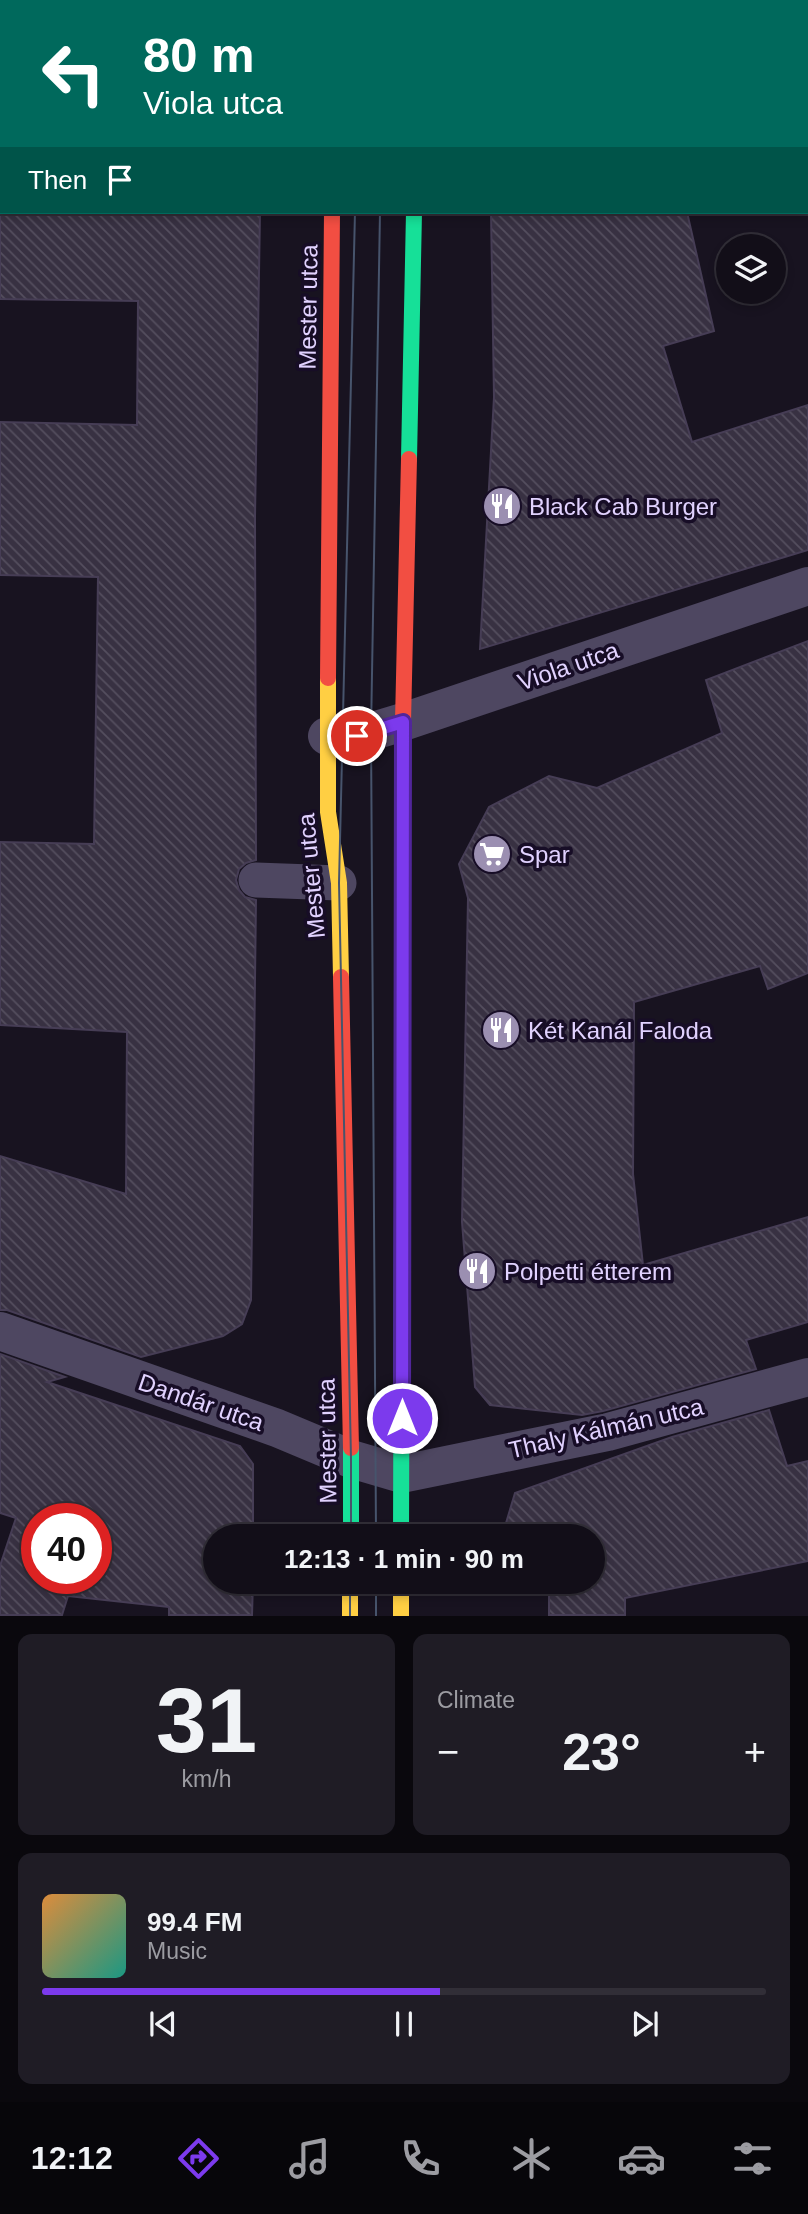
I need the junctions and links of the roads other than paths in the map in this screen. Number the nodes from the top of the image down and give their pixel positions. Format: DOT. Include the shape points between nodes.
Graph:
graph roads {
  1 [pos="332,214"];
  2 [pos="414,214"];
  3 [pos="808,586"];
  4 [pos="403,722"];
  5 [pos="327,736"];
  6 [pos="256,880"];
  7 [pos="339,883"];
  8 [pos="0,1331"];
  9 [pos="808,1377"];
  10 [pos="351,1459"];
  11 [pos="402,1474"];
  12 [pos="351,1524"];
  13 [pos="401,1524"];
  14 [pos="350,1594"];
  15 [pos="401,1594"];
  16 [pos="350,1615"];
  17 [pos="401,1615"];
  1 -- 5 [label="street, Mester utca"];
  2 -- 4 [label="street"];
  3 -- 4 [label="street, Viola utca"];
  4 -- 5 [label="street, Viola utca" via="343,740"];
  4 -- 11 [label="street"];
  5 -- 7 [label="street, Mester utca" via="328,812"];
  6 -- 7 [label="lane"];
  7 -- 10 [label="street, Mester utca"];
  8 -- 10 [label="street, Dandár utca" via="277,1428"];
  9 -- 11 [label="street, Thaly Kálmán utca" via="608,1432"];
  10 -- 11 [label="street, Dandár utca"];
  10 -- 12 [label="street, Mester utca"];
  11 -- 13 [label="street"];
  14 -- 16 [label="street"];
  15 -- 17 [label="street"];
}
